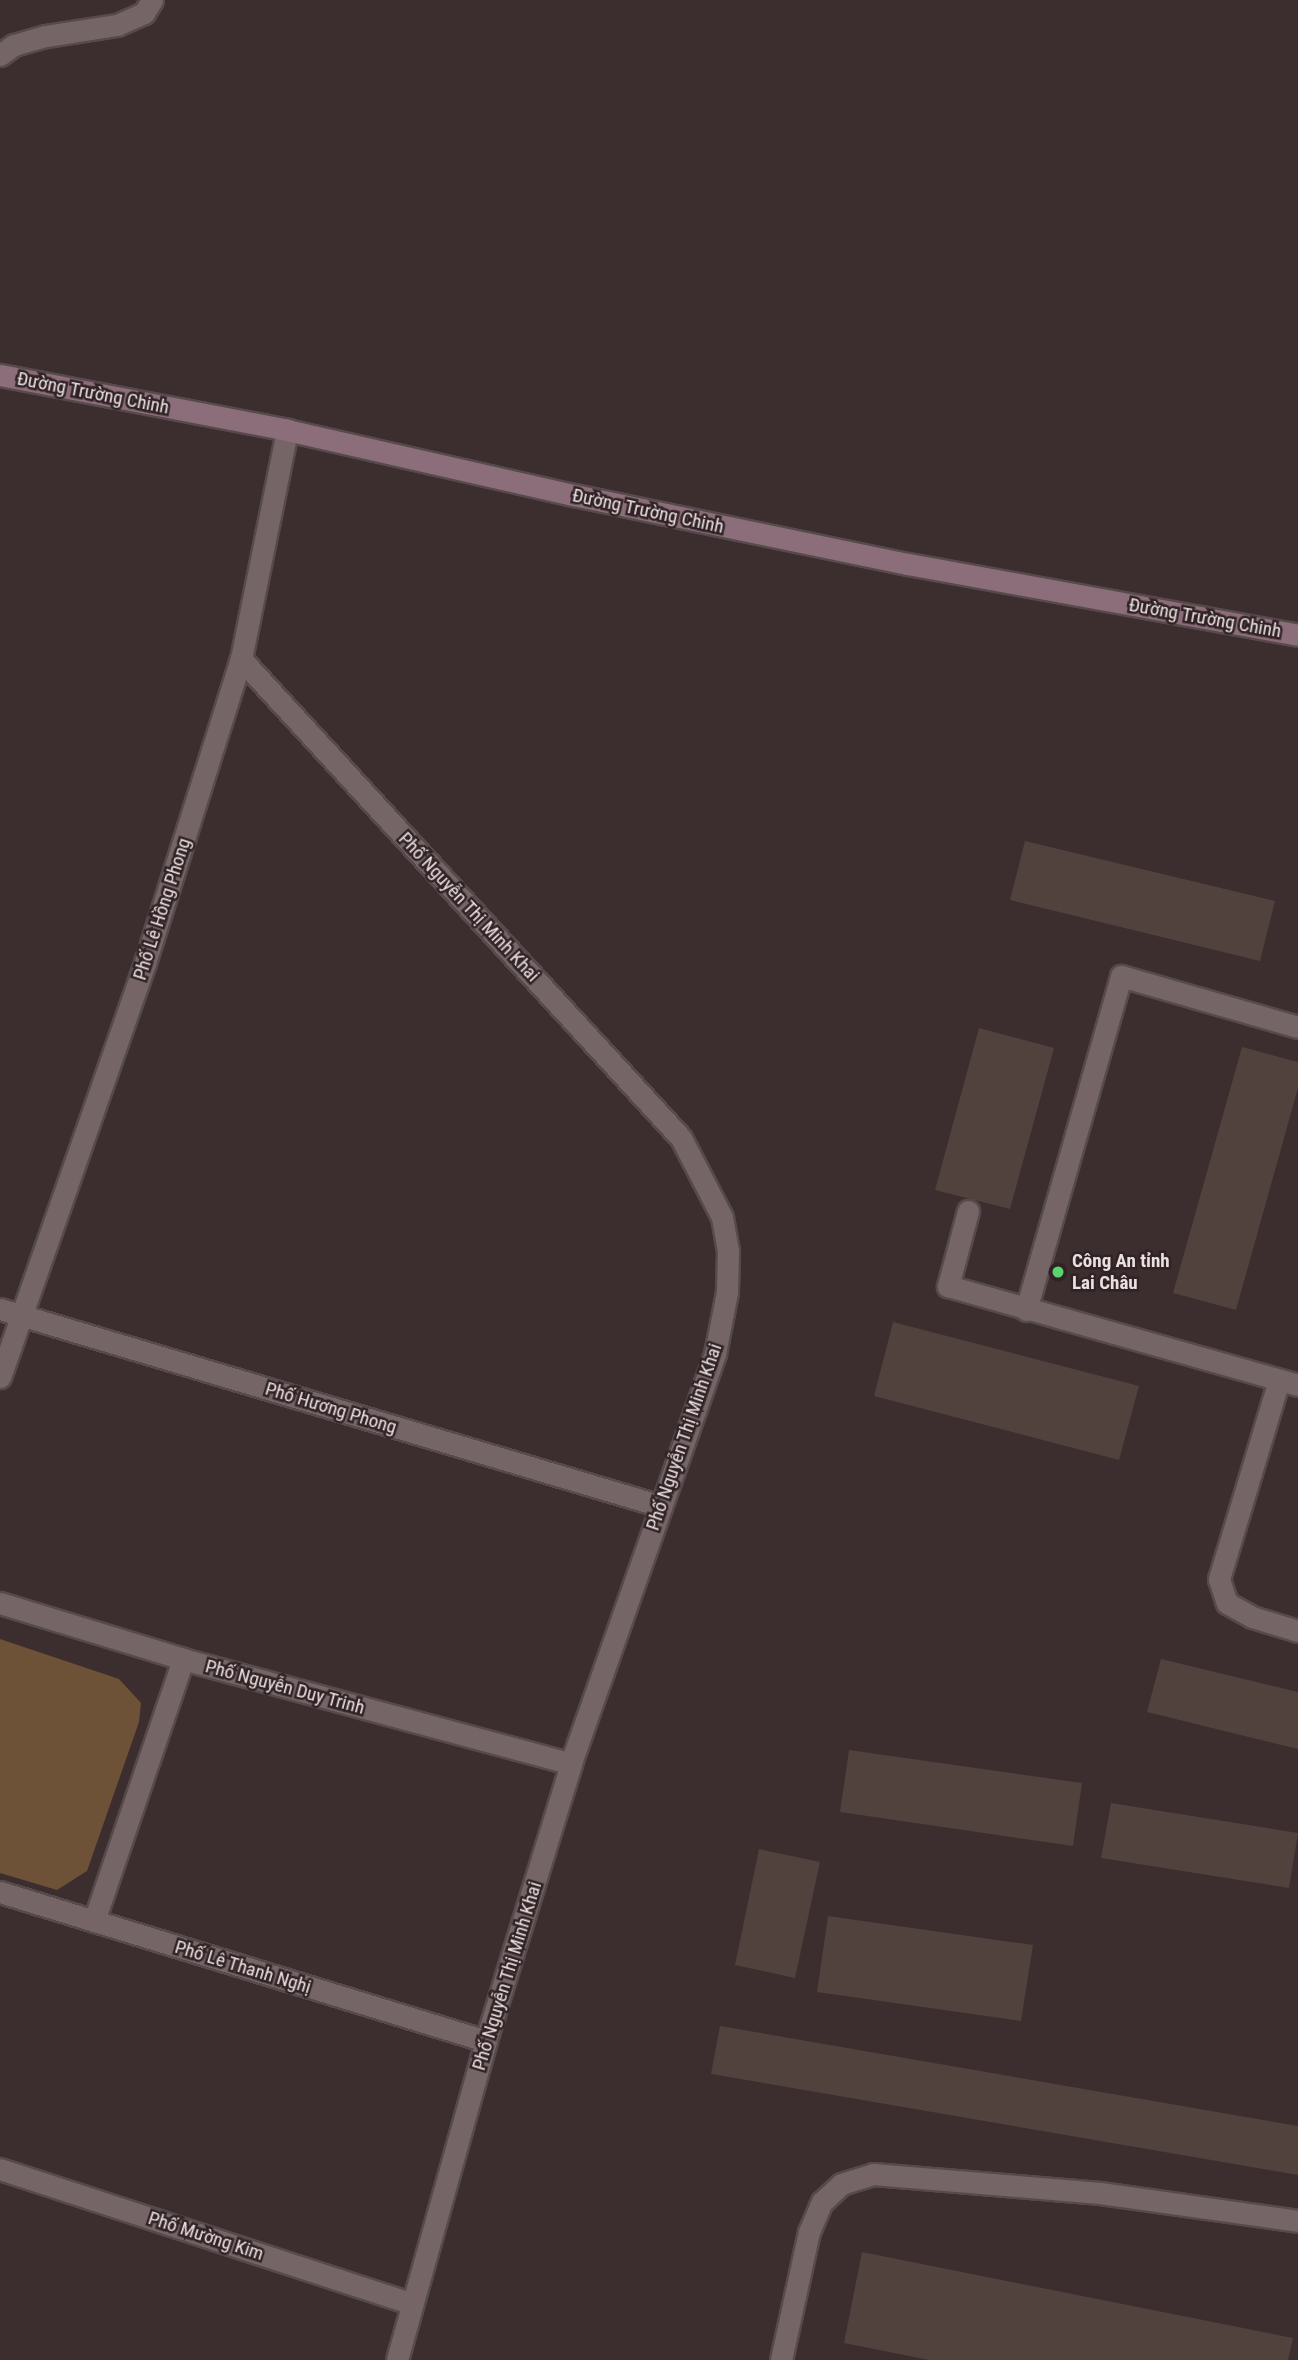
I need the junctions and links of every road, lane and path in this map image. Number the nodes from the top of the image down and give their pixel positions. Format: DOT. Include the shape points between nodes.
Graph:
graph roads {
  1 [pos="152,0"];
  2 [pos="0,55"];
  3 [pos="0,375"];
  4 [pos="287,430"];
  5 [pos="1298,635"];
  6 [pos="241,659"];
  7 [pos="1298,1027"];
  8 [pos="968,1212"];
  9 [pos="0,1309"];
  10 [pos="1026,1310"];
  11 [pos="22,1315"];
  12 [pos="0,1377"];
  13 [pos="1289,1383"];
  14 [pos="661,1506"];
  15 [pos="0,1603"];
  16 [pos="1298,1631"];
  17 [pos="183,1659"];
  18 [pos="571,1764"];
  19 [pos="0,1892"];
  20 [pos="94,1921"];
  21 [pos="486,2041"];
  22 [pos="0,2169"];
  23 [pos="1298,2221"];
  24 [pos="411,2303"];
  25 [pos="397,2360"];
  26 [pos="781,2360"];
  1 -- 2 [label="street" via="144,13 117,26 46,36 14,45"];
  3 -- 4 [label="main road, Đường Trường Chinh"];
  4 -- 5 [label="main road, Đường Trường Chinh" via="894,561"];
  4 -- 6 [label="street, Phố Lê Hồng Phong"];
  6 -- 11 [label="street, Phố Lê Hồng Phong" via="145,963"];
  6 -- 14 [label="street, Phố Nguyễn Thị Minh Khai" via="629,1078 681,1138 707,1181 722,1217 727,1292 715,1354"];
  7 -- 10 [label="street" via="1121,976"];
  8 -- 10 [label="street" via="948,1286"];
  9 -- 11 [label="street, Phố Hương Phong"];
  10 -- 13 [label="street"];
  11 -- 12 [label="street, Phố Lê Hồng Phong"];
  11 -- 14 [label="street, Phố Hương Phong"];
  13 -- 16 [label="street" via="1219,1579 1227,1602 1252,1617"];
  14 -- 18 [label="street, Phố Nguyễn Thị Minh Khai"];
  15 -- 17 [label="street, Phố Nguyễn Duy Trinh"];
  17 -- 18 [label="street, Phố Nguyễn Duy Trinh"];
  17 -- 20 [label="street"];
  18 -- 21 [label="street, Phố Nguyễn Thị Minh Khai"];
  19 -- 20 [label="street, Phố Lê Thanh Nghị"];
  20 -- 21 [label="street, Phố Lê Thanh Nghị"];
  21 -- 24 [label="street, Phố Nguyễn Thị Minh Khai"];
  22 -- 24 [label="street, Phố Mường Kim"];
  23 -- 26 [label="street" via="1100,2193 873,2174 841,2184 822,2202 809,2232"];
  24 -- 25 [label="street, Phố Nguyễn Thị Minh Khai"];
}
